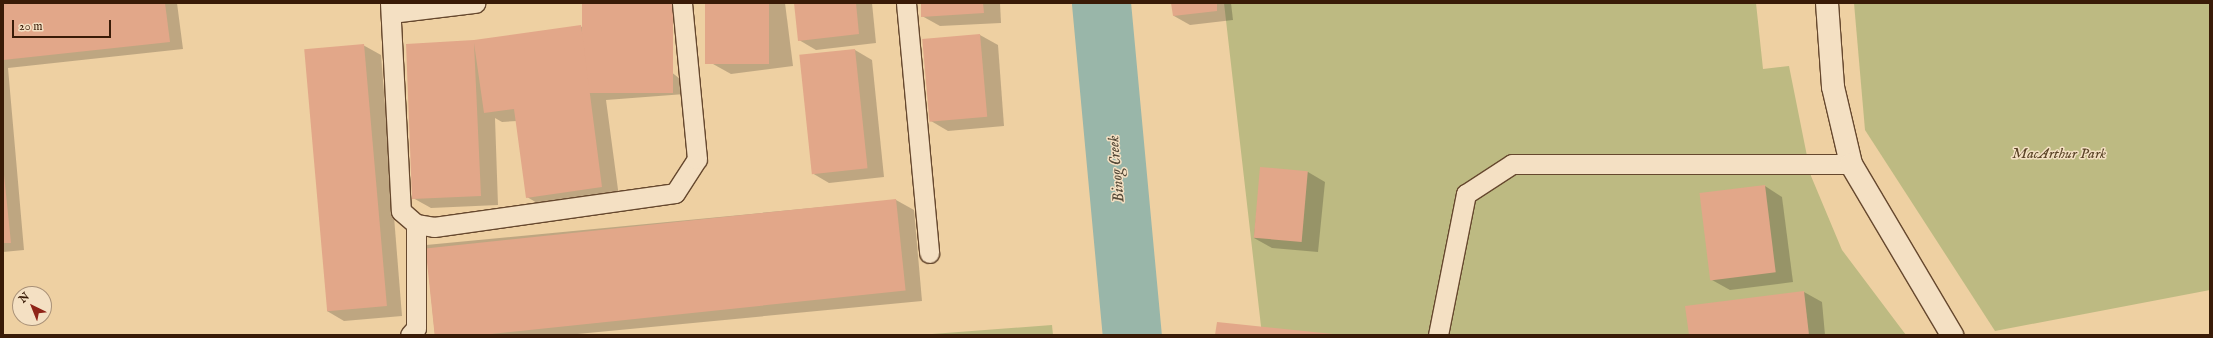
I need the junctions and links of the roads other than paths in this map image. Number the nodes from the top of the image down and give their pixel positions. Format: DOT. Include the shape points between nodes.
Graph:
graph roads {
  1 [pos="475,3"];
  2 [pos="682,3"];
  3 [pos="906,3"];
  4 [pos="1827,3"];
  5 [pos="390,8"];
  6 [pos="1851,164"];
  7 [pos="416,224"];
  8 [pos="929,252"];
  9 [pos="410,335"];
  10 [pos="1438,335"];
  11 [pos="1952,335"];
  1 -- 5 [label="lane"];
  2 -- 7 [label="lane" via="697,159 675,193 434,227"];
  3 -- 8 [label="lane"];
  4 -- 6 [label="main road" via="1833,87"];
  5 -- 7 [label="lane" via="401,212"];
  6 -- 10 [label="lane" via="1512,164 1466,194"];
  6 -- 11 [label="main road"];
  7 -- 9 [label="lane" via="416,328"];
}
